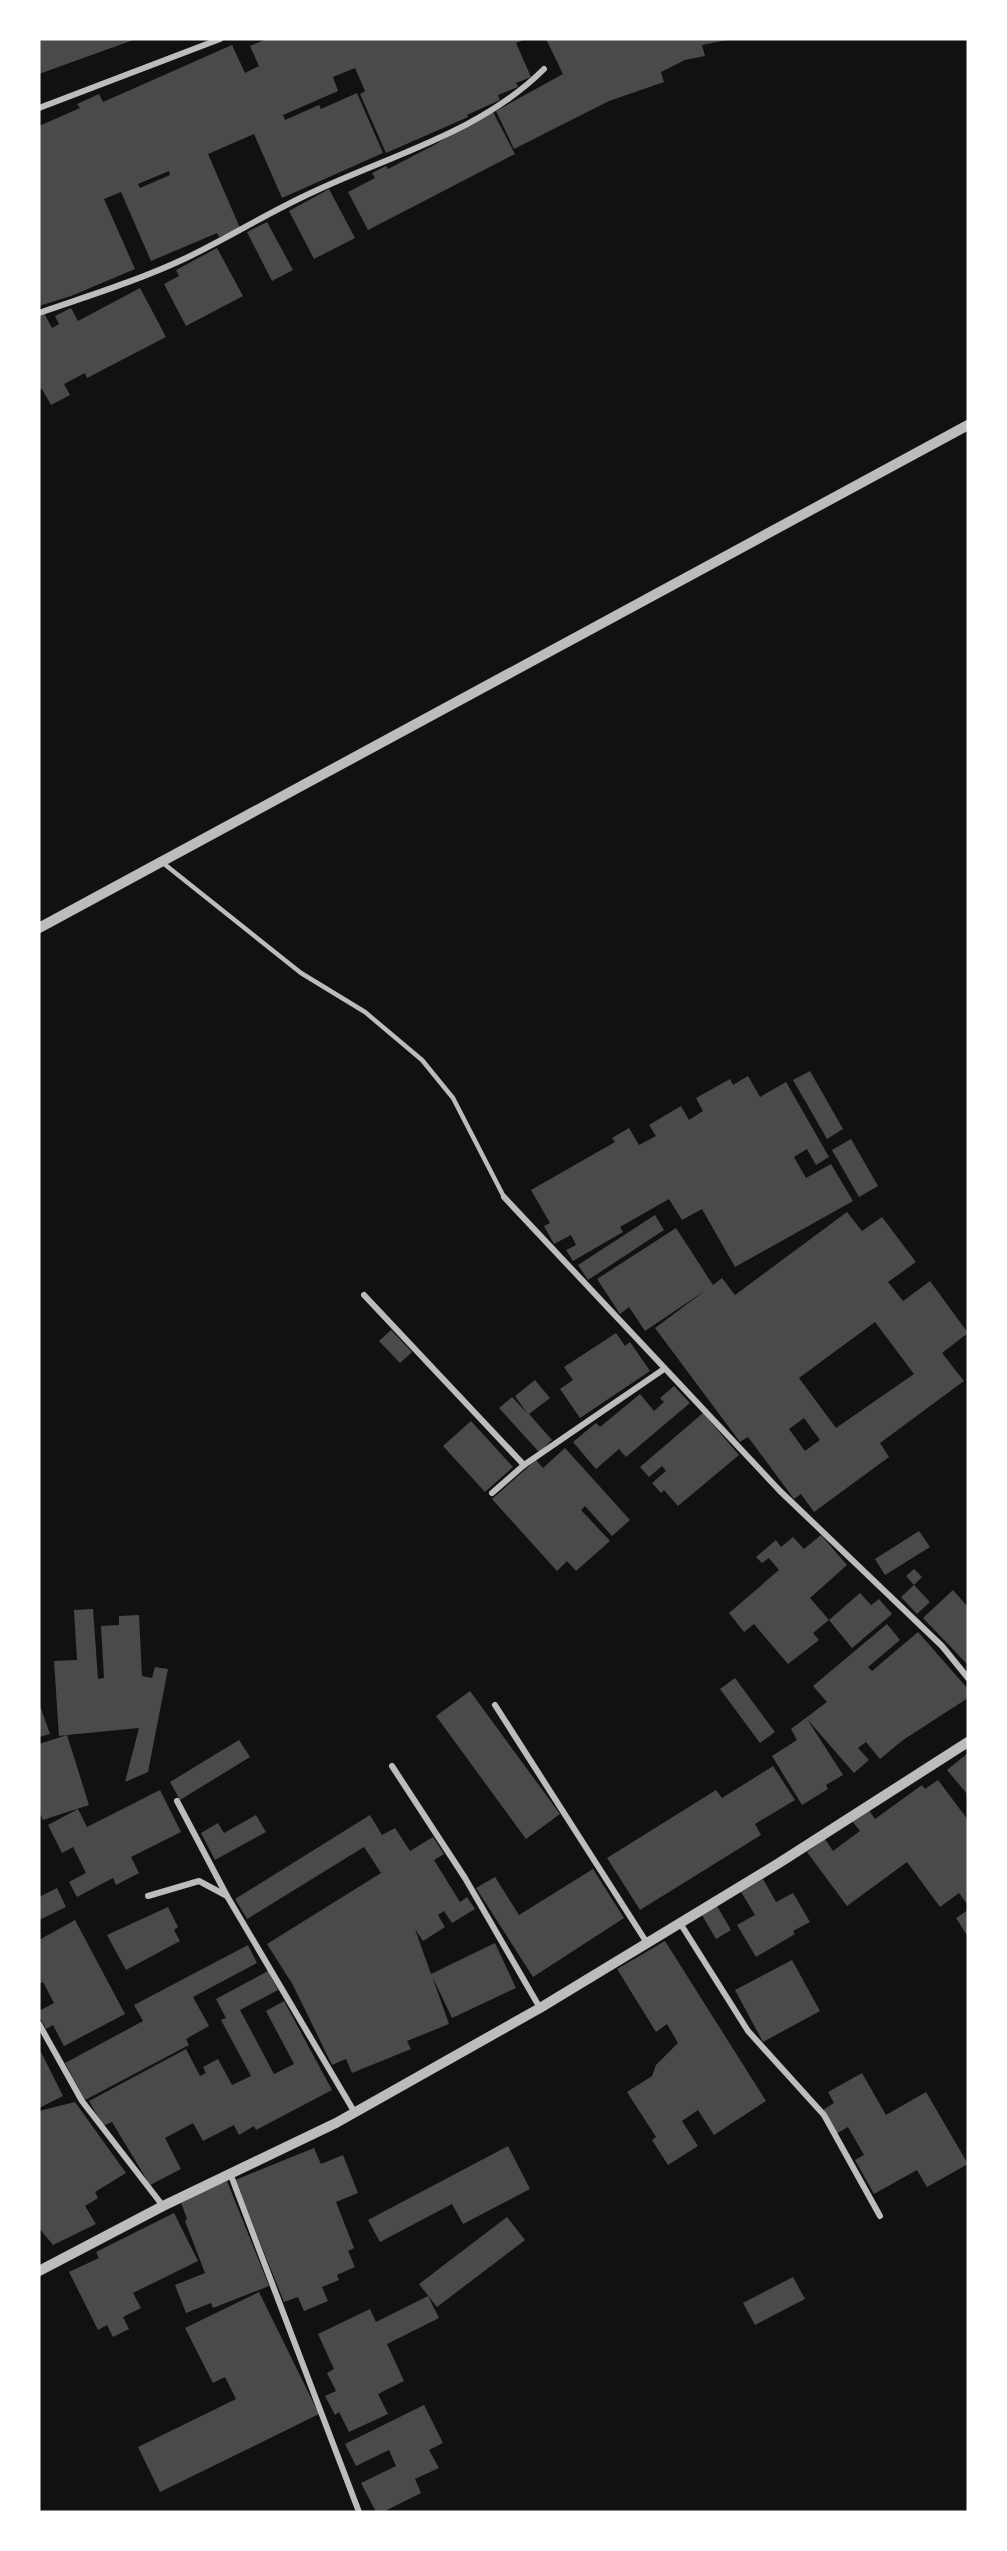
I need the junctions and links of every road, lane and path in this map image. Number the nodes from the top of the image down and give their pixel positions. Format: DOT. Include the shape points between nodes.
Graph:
graph roads {
  1 [pos="220,39"];
  2 [pos="544,69"];
  3 [pos="39,108"];
  4 [pos="39,313"];
  5 [pos="968,425"];
  6 [pos="161,861"];
  7 [pos="39,928"];
  8 [pos="504,1197"];
  9 [pos="364,1295"];
  10 [pos="664,1369"];
  11 [pos="524,1465"];
  12 [pos="492,1492"];
  13 [pos="968,1678"];
  14 [pos="495,1705"];
  15 [pos="968,1742"];
  16 [pos="392,1766"];
  17 [pos="177,1801"];
  18 [pos="148,1896"];
  19 [pos="227,1896"];
  20 [pos="680,1923"];
  21 [pos="647,1942"];
  22 [pos="540,2008"];
  23 [pos="39,2024"];
  24 [pos="355,2113"];
  25 [pos="229,2173"];
  26 [pos="163,2206"];
  27 [pos="880,2216"];
  28 [pos="39,2271"];
  29 [pos="359,2512"];
  1 -- 3 [label="street"];
  2 -- 4 [label="street" via="510,97 419,148 311,192 184,259"];
  5 -- 6 [label="street"];
  6 -- 7 [label="street"];
  6 -- 8 [label="lane" via="301,974 365,1012 422,1060 453,1098"];
  8 -- 10 [label="street"];
  9 -- 11 [label="street"];
  10 -- 11 [label="street"];
  10 -- 13 [label="street" via="780,1491 942,1646"];
  11 -- 12 [label="street"];
  14 -- 21 [label="street"];
  15 -- 20 [label="street"];
  16 -- 22 [label="street" via="465,1878"];
  17 -- 19 [label="street"];
  18 -- 19 [label="street" via="199,1881"];
  19 -- 24 [label="street"];
  20 -- 21 [label="street"];
  20 -- 27 [label="street" via="748,2031 824,2115"];
  21 -- 22 [label="street"];
  22 -- 24 [label="street"];
  23 -- 26 [label="street" via="82,2101"];
  24 -- 25 [label="street"];
  25 -- 26 [label="street"];
  25 -- 29 [label="street"];
  26 -- 28 [label="street"];
}
